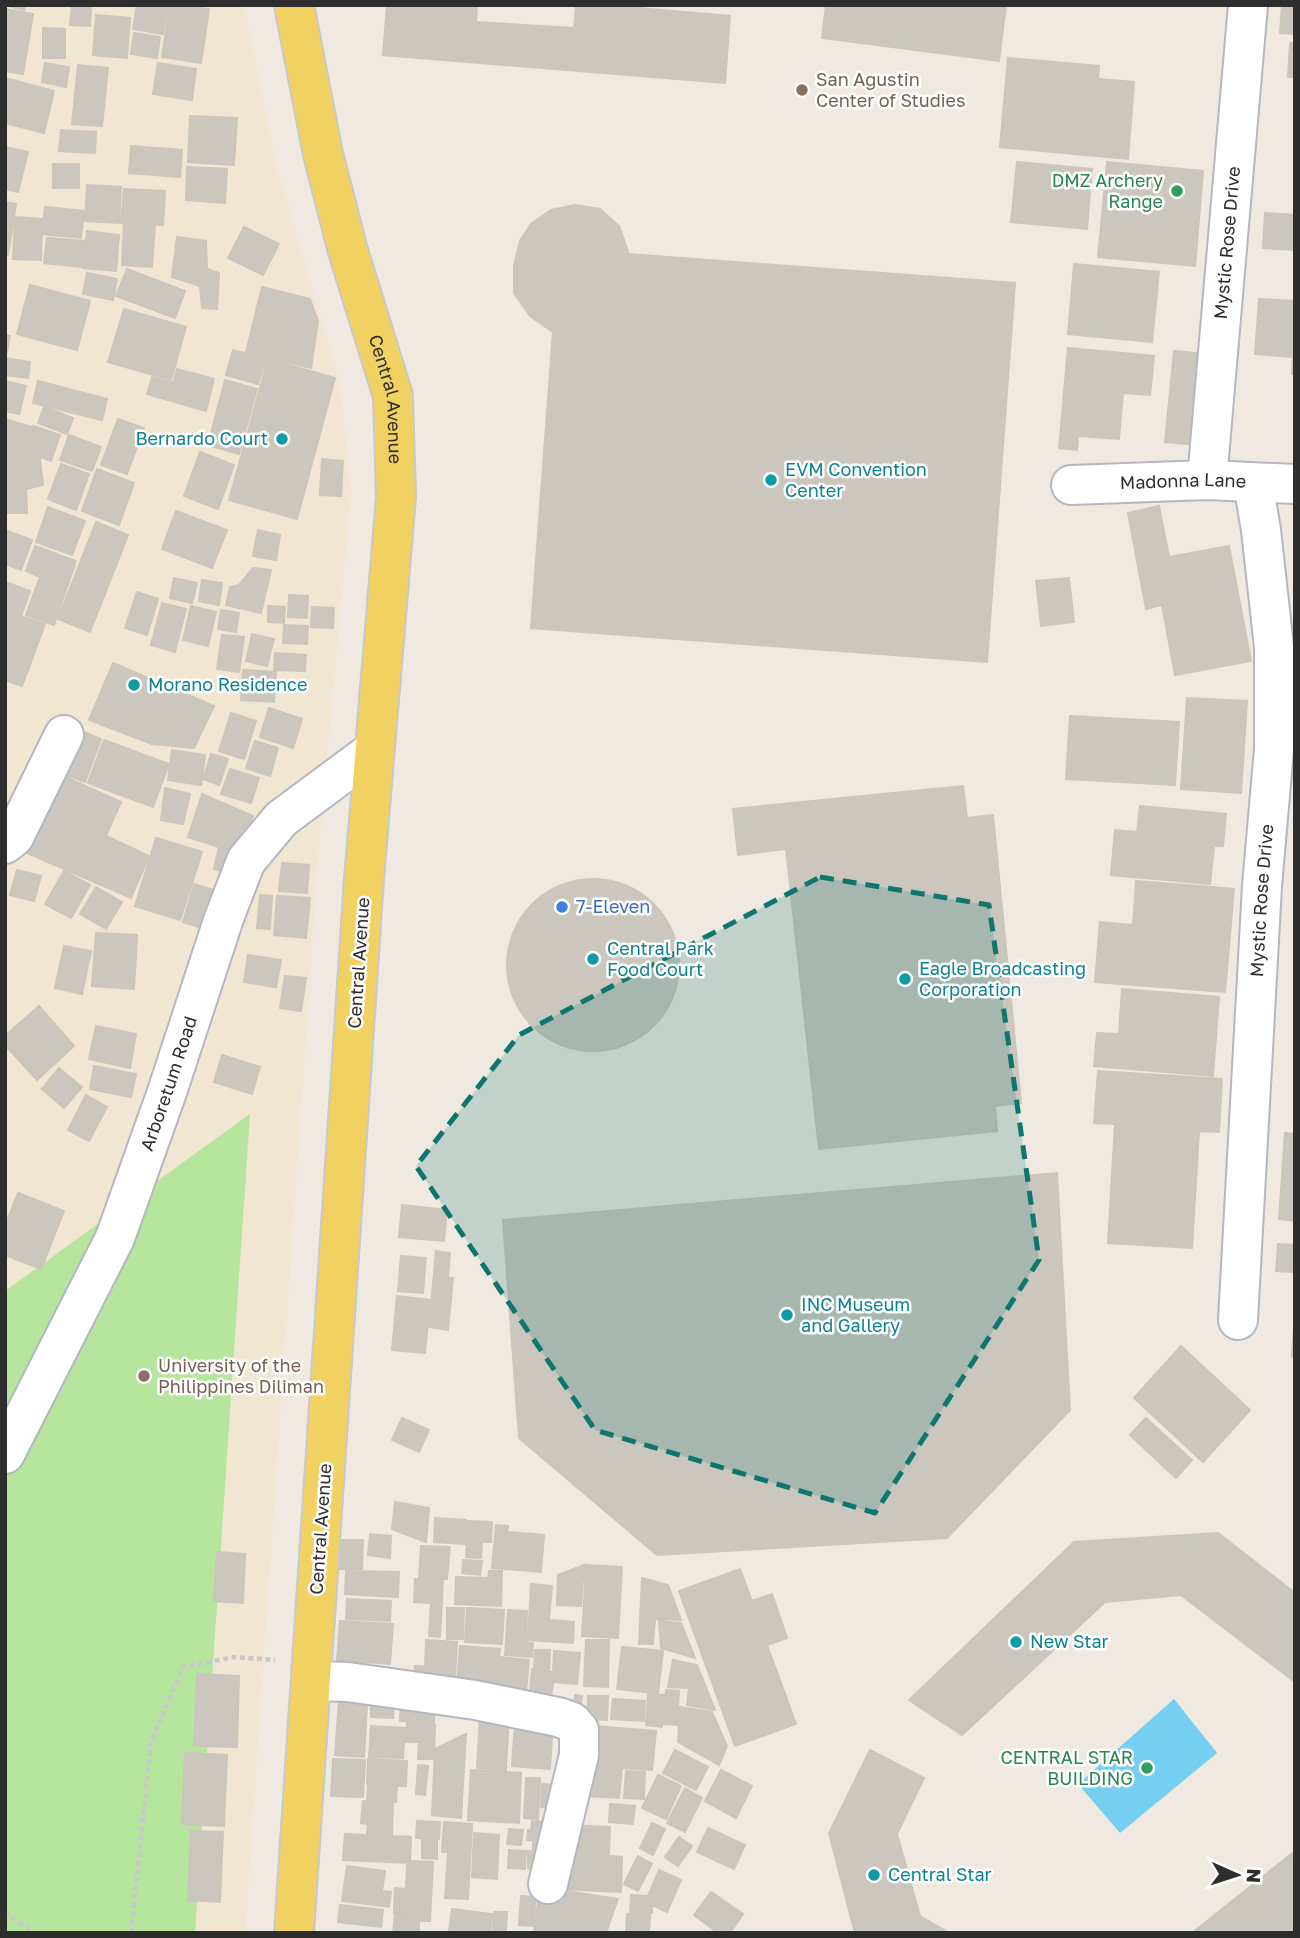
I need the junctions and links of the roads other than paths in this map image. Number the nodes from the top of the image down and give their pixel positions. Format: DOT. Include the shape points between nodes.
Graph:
graph roads {
  1 [pos="294,5"];
  2 [pos="1248,5"];
  3 [pos="1207,480"];
  4 [pos="1253,483"];
  5 [pos="1295,484"];
  6 [pos="1071,485"];
  7 [pos="64,735"];
  8 [pos="374,750"];
  9 [pos="5,844"];
  10 [pos="1238,1320"];
  11 [pos="5,1454"];
  12 [pos="312,1681"];
  13 [pos="548,1884"];
  14 [pos="294,1933"];
  1 -- 8 [label="main road, Central Avenue" via="323,154 393,396 396,497"];
  2 -- 3 [label="street, Mystic Rose Drive"];
  3 -- 4 [label="street, Madonna Lane"];
  3 -- 6 [label="street, Madonna Lane"];
  4 -- 5 [label="street, Madonna Lane"];
  4 -- 10 [label="street, Mystic Rose Drive" via="1274,647 1274,749 1261,899"];
  7 -- 9 [label="street" via="14,836"];
  8 -- 11 [label="street, Arboretum Road" via="281,819 246,861 115,1238"];
  8 -- 12 [label="main road, Central Avenue"];
  12 -- 13 [label="street" via="475,1700 572,1722 579,1730 579,1755"];
  12 -- 14 [label="main road, Central Avenue"];
}
